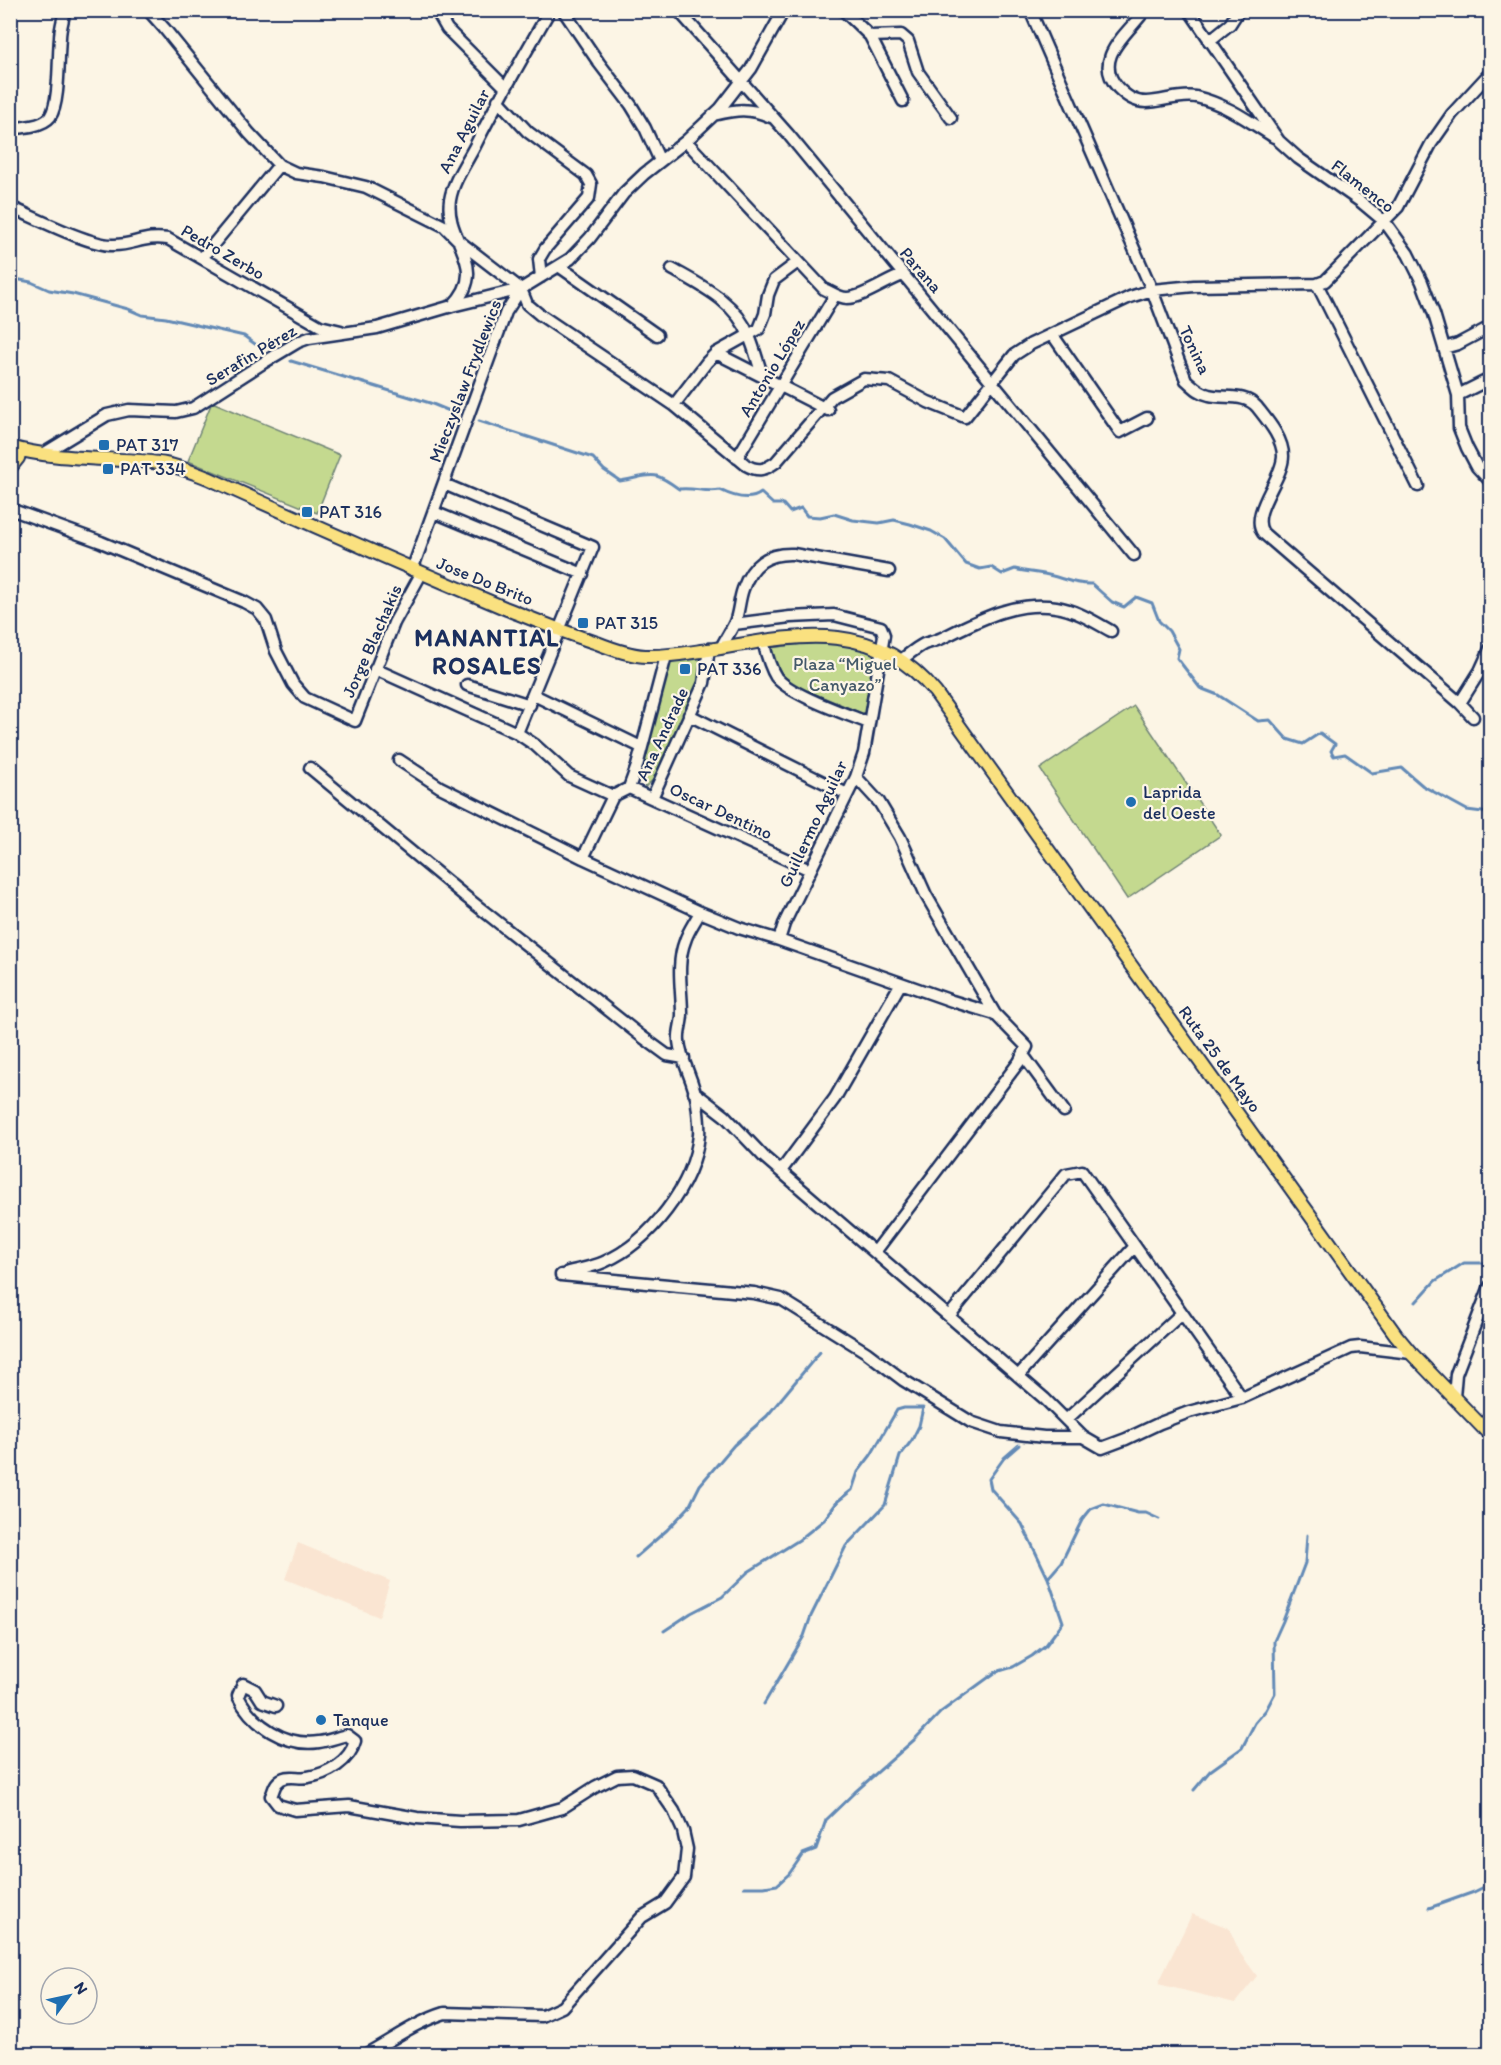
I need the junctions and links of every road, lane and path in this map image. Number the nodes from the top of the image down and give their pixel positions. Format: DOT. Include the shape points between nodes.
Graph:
graph roads {
  1 [pos="65,10"];
  2 [pos="148,10"];
  3 [pos="436,10"];
  4 [pos="550,10"];
  5 [pos="563,10"];
  6 [pos="678,10"];
  7 [pos="784,10"];
  8 [pos="843,10"];
  9 [pos="1030,10"];
  10 [pos="1145,10"];
  11 [pos="1189,10"];
  12 [pos="1239,10"];
  13 [pos="870,36"];
  14 [pos="1209,40"];
  15 [pos="1491,74"];
  16 [pos="742,82"];
  17 [pos="505,87"];
  18 [pos="498,100"];
  19 [pos="903,101"];
  20 [pos="713,115"];
  21 [pos="773,118"];
  22 [pos="951,118"];
  23 [pos="10,128"];
  24 [pos="687,141"];
  25 [pos="1279,141"];
  26 [pos="660,161"];
  27 [pos="279,165"];
  28 [pos="10,207"];
  29 [pos="1385,222"];
  30 [pos="460,242"];
  31 [pos="202,258"];
  32 [pos="798,262"];
  33 [pos="560,267"];
  34 [pos="672,269"];
  35 [pos="903,275"];
  36 [pos="541,277"];
  37 [pos="1317,284"];
  38 [pos="521,289"];
  39 [pos="1152,290"];
  40 [pos="835,295"];
  41 [pos="452,306"];
  42 [pos="1491,327"];
  43 [pos="346,332"];
  44 [pos="1052,334"];
  45 [pos="657,335"];
  46 [pos="749,336"];
  47 [pos="1444,348"];
  48 [pos="716,353"];
  49 [pos="763,377"];
  50 [pos="1491,379"];
  51 [pos="991,383"];
  52 [pos="780,386"];
  53 [pos="1458,395"];
  54 [pos="674,405"];
  55 [pos="826,408"];
  56 [pos="1147,418"];
  57 [pos="15,449"];
  58 [pos="43,454"];
  59 [pos="737,458"];
  60 [pos="10,468"];
  61 [pos="1491,481"];
  62 [pos="444,484"];
  63 [pos="1418,486"];
  64 [pos="10,509"];
  65 [pos="434,512"];
  66 [pos="1134,555"];
  67 [pos="889,571"];
  68 [pos="416,572"];
  69 [pos="583,574"];
  70 [pos="734,624"];
  71 [pos="561,631"];
  72 [pos="1111,632"];
  73 [pos="763,641"];
  74 [pos="715,648"];
  75 [pos="1491,649"];
  76 [pos="882,650"];
  77 [pos="666,656"];
  78 [pos="901,660"];
  79 [pos="375,669"];
  80 [pos="467,685"];
  81 [pos="935,692"];
  82 [pos="532,700"];
  83 [pos="1460,703"];
  84 [pos="689,716"];
  85 [pos="1473,717"];
  86 [pos="869,723"];
  87 [pos="517,733"];
  88 [pos="641,747"];
  89 [pos="399,760"];
  90 [pos="310,768"];
  91 [pos="856,777"];
  92 [pos="629,788"];
  93 [pos="847,795"];
  94 [pos="613,796"];
  95 [pos="652,798"];
  96 [pos="583,858"];
  97 [pos="810,870"];
  98 [pos="700,912"];
  99 [pos="779,940"];
  100 [pos="901,982"];
  101 [pos="995,1014"];
  102 [pos="1023,1055"];
  103 [pos="684,1058"];
  104 [pos="694,1092"];
  105 [pos="1064,1111"];
  106 [pos="781,1172"];
  107 [pos="1135,1246"];
  108 [pos="875,1252"];
  109 [pos="1491,1286"];
  110 [pos="1182,1313"];
  111 [pos="949,1316"];
  112 [pos="1411,1353"];
  113 [pos="1018,1376"];
  114 [pos="1454,1397"];
  115 [pos="1242,1398"];
  116 [pos="1066,1420"];
  117 [pos="1491,1435"];
  118 [pos="1083,1437"];
  119 [pos="276,1706"];
  120 [pos="366,2055"];
  1 -- 23 [label="street" via="56,105 51,116 45,122"];
  2 -- 27 [label="street"];
  3 -- 17 [label="street" via="447,29"];
  4 -- 17 [label="street, Ana Aguilar"];
  5 -- 26 [label="street" via="631,105"];
  6 -- 16 [label="street, Parana"];
  7 -- 16 [label="street, Mieczyslaw Frydlewics"];
  8 -- 13 [label="street"];
  9 -- 39 [label="street, Tonina"];
  10 -- 25 [label="street" via="1118,41 1109,61 1111,80 1126,96 1147,102 1193,96 1235,112"];
  11 -- 14 [label="street, Flamenco"];
  12 -- 14 [label="street" via="1230,24"];
  13 -- 19 [label="street"];
  13 -- 22 [label="street" via="901,35 908,41 918,72"];
  14 -- 25 [label="street, Flamenco"];
  15 -- 29 [label="street" via="1452,114 1431,144 1405,196"];
  16 -- 20 [label="street, Mieczyslaw Frydlewics"];
  16 -- 21 [label="street, Parana"];
  17 -- 18 [label="street, Ana Aguilar"];
  18 -- 30 [label="street, Ana Aguilar" via="452,189 450,213"];
  18 -- 36 [label="street" via="528,132 586,175 591,184 589,198 539,259"];
  20 -- 21 [label="street" via="741,109"];
  20 -- 24 [label="street, Mieczyslaw Frydlewics"];
  21 -- 35 [label="street, Parana"];
  24 -- 26 [label="street, Mieczyslaw Frydlewics"];
  24 -- 32 [label="street"];
  25 -- 29 [label="street, Flamenco"];
  26 -- 33 [label="street, Mieczyslaw Frydlewics" via="624,193 590,238"];
  27 -- 30 [label="street" via="296,173 366,187 444,226"];
  27 -- 31 [label="street"];
  28 -- 31 [label="street, Pedro Zerbo" via="109,246 149,237 168,239"];
  29 -- 37 [label="street" via="1337,271"];
  29 -- 47 [label="street, Flamenco" via="1422,282"];
  30 -- 38 [label="street"];
  30 -- 41 [label="street, Ana Aguilar" via="468,277 464,293"];
  31 -- 43 [label="street, Pedro Zerbo" via="320,326"];
  32 -- 40 [label="street"];
  32 -- 46 [label="street" via="774,280 759,329"];
  33 -- 36 [label="street, Mieczyslaw Frydlewics"];
  33 -- 45 [label="street"];
  34 -- 46 [label="street" via="726,303"];
  35 -- 40 [label="street" via="858,296"];
  35 -- 51 [label="street, Parana"];
  36 -- 38 [label="street, Mieczyslaw Frydlewics"];
  37 -- 39 [label="street"];
  37 -- 63 [label="street"];
  38 -- 41 [label="street, Serafin Pérez"];
  38 -- 54 [label="street" via="527,304 539,314"];
  38 -- 62 [label="street, Mieczyslaw Frydlewics" via="506,312"];
  39 -- 44 [label="street"];
  39 -- 83 [label="street, Tonina" via="1186,380 1208,395 1253,402 1281,441 1280,471 1260,515 1259,528"];
  40 -- 52 [label="street, Antonio López"];
  41 -- 43 [label="street, Serafin Pérez" via="378,328"];
  42 -- 47 [label="street"];
  43 -- 58 [label="street, Serafin Pérez" via="298,342 193,408 176,412 116,412"];
  44 -- 51 [label="street" via="1014,355"];
  44 -- 56 [label="street" via="1120,432"];
  46 -- 48 [label="street"];
  46 -- 49 [label="street"];
  47 -- 53 [label="street, Flamenco"];
  48 -- 49 [label="street"];
  48 -- 54 [label="street"];
  49 -- 52 [label="street"];
  50 -- 53 [label="street"];
  51 -- 55 [label="street" via="965,417 889,381 879,380 864,380 832,398"];
  51 -- 66 [label="street, Parana"];
  52 -- 55 [label="street"];
  52 -- 59 [label="street, Antonio López"];
  53 -- 61 [label="street, Flamenco" via="1459,428 1477,467"];
  54 -- 59 [label="street"];
  55 -- 59 [label="street" via="767,469 755,470"];
  57 -- 58 [label="main road, Jose Do Brito"];
  57 -- 60 [label="main road" via="18,458"];
  58 -- 68 [label="main road, Jose Do Brito" via="181,468"];
  62 -- 65 [label="street, Mieczyslaw Frydlewics"];
  62 -- 69 [label="street" via="593,547"];
  64 -- 79 [label="street, Jorge Blachakis" via="101,542 257,609 266,620 293,684 305,698 354,721"];
  65 -- 68 [label="street, Mieczyslaw Frydlewics"];
  65 -- 69 [label="street"];
  67 -- 70 [label="street" via="793,554 766,557 742,590"];
  68 -- 71 [label="main road, Jose Do Brito"];
  68 -- 79 [label="street, Jorge Blachakis"];
  69 -- 71 [label="street"];
  70 -- 74 [label="street"];
  70 -- 76 [label="street" via="834,615 881,627"];
  71 -- 77 [label="main road, Jose Do Brito" via="619,651"];
  71 -- 82 [label="street"];
  72 -- 78 [label="street" via="1082,615 1056,607 1030,606 968,624 922,645"];
  73 -- 74 [label="main road, Jose Do Brito"];
  73 -- 76 [label="main road, Jose Do Brito" via="824,637 858,641"];
  73 -- 86 [label="street" via="770,667 790,689"];
  74 -- 77 [label="main road, Jose Do Brito"];
  74 -- 84 [label="street, Ana Andrade"];
  75 -- 83 [label="street"];
  76 -- 78 [label="main road, Jose Do Brito"];
  76 -- 86 [label="street, Guillermo Aguilar"];
  77 -- 88 [label="street"];
  78 -- 81 [label="main road, Jose Do Brito"];
  79 -- 87 [label="street"];
  80 -- 82 [label="street"];
  81 -- 112 [label="main road, Ruta 25 de Mayo"];
  82 -- 87 [label="street"];
  82 -- 88 [label="street"];
  83 -- 85 [label="street, Tonina"];
  84 -- 93 [label="street"];
  84 -- 95 [label="street, Ana Andrade"];
  86 -- 91 [label="street, Guillermo Aguilar"];
  87 -- 94 [label="street" via="569,776"];
  88 -- 92 [label="street"];
  89 -- 96 [label="street" via="440,787"];
  90 -- 103 [label="street" via="641,1036 667,1055"];
  91 -- 93 [label="street, Guillermo Aguilar"];
  91 -- 101 [label="street" via="879,802 900,837 926,895"];
  92 -- 94 [label="street"];
  92 -- 95 [label="street, Oscar Dentino"];
  93 -- 97 [label="street, Guillermo Aguilar"];
  94 -- 96 [label="street"];
  95 -- 97 [label="street, Oscar Dentino"];
  96 -- 98 [label="street"];
  97 -- 99 [label="street, Guillermo Aguilar"];
  98 -- 99 [label="street"];
  98 -- 103 [label="street" via="681,958 679,1041"];
  99 -- 100 [label="street"];
  100 -- 101 [label="street"];
  100 -- 106 [label="street" via="835,1098"];
  101 -- 102 [label="street" via="1027,1047"];
  102 -- 105 [label="street"];
  102 -- 108 [label="street"];
  103 -- 104 [label="street"];
  104 -- 106 [label="street" via="725,1116"];
  104 -- 118 [label="street" via="699,1135 685,1181 670,1206 625,1250 603,1262 561,1275 754,1293 781,1299 971,1422 1001,1432"];
  106 -- 108 [label="street"];
  107 -- 110 [label="street"];
  107 -- 111 [label="street" via="1082,1171 1066,1174"];
  107 -- 113 [label="street"];
  108 -- 111 [label="street"];
  109 -- 114 [label="street" via="1456,1374"];
  110 -- 115 [label="street"];
  110 -- 116 [label="street"];
  111 -- 113 [label="street"];
  112 -- 114 [label="main road, Ruta 25 de Mayo"];
  112 -- 115 [label="street" via="1351,1348"];
  113 -- 116 [label="street"];
  114 -- 117 [label="main road, Ruta 25 de Mayo"];
  115 -- 118 [label="street" via="1189,1412 1102,1448"];
  116 -- 118 [label="street"];
  119 -- 120 [label="street" via="262,1701 255,1690 243,1684 238,1696 245,1710 282,1737 319,1743 347,1735 355,1742 344,1761 325,1772 307,1778 288,1776 276,1783 271,1797 278,1805 295,1810 349,1806 460,1821 519,1820 562,1808 617,1776 633,1775 656,1785 683,1831 687,1849 684,1877 665,1903 642,1917 562,2007 542,2016 445,2013 406,2030"];
}
